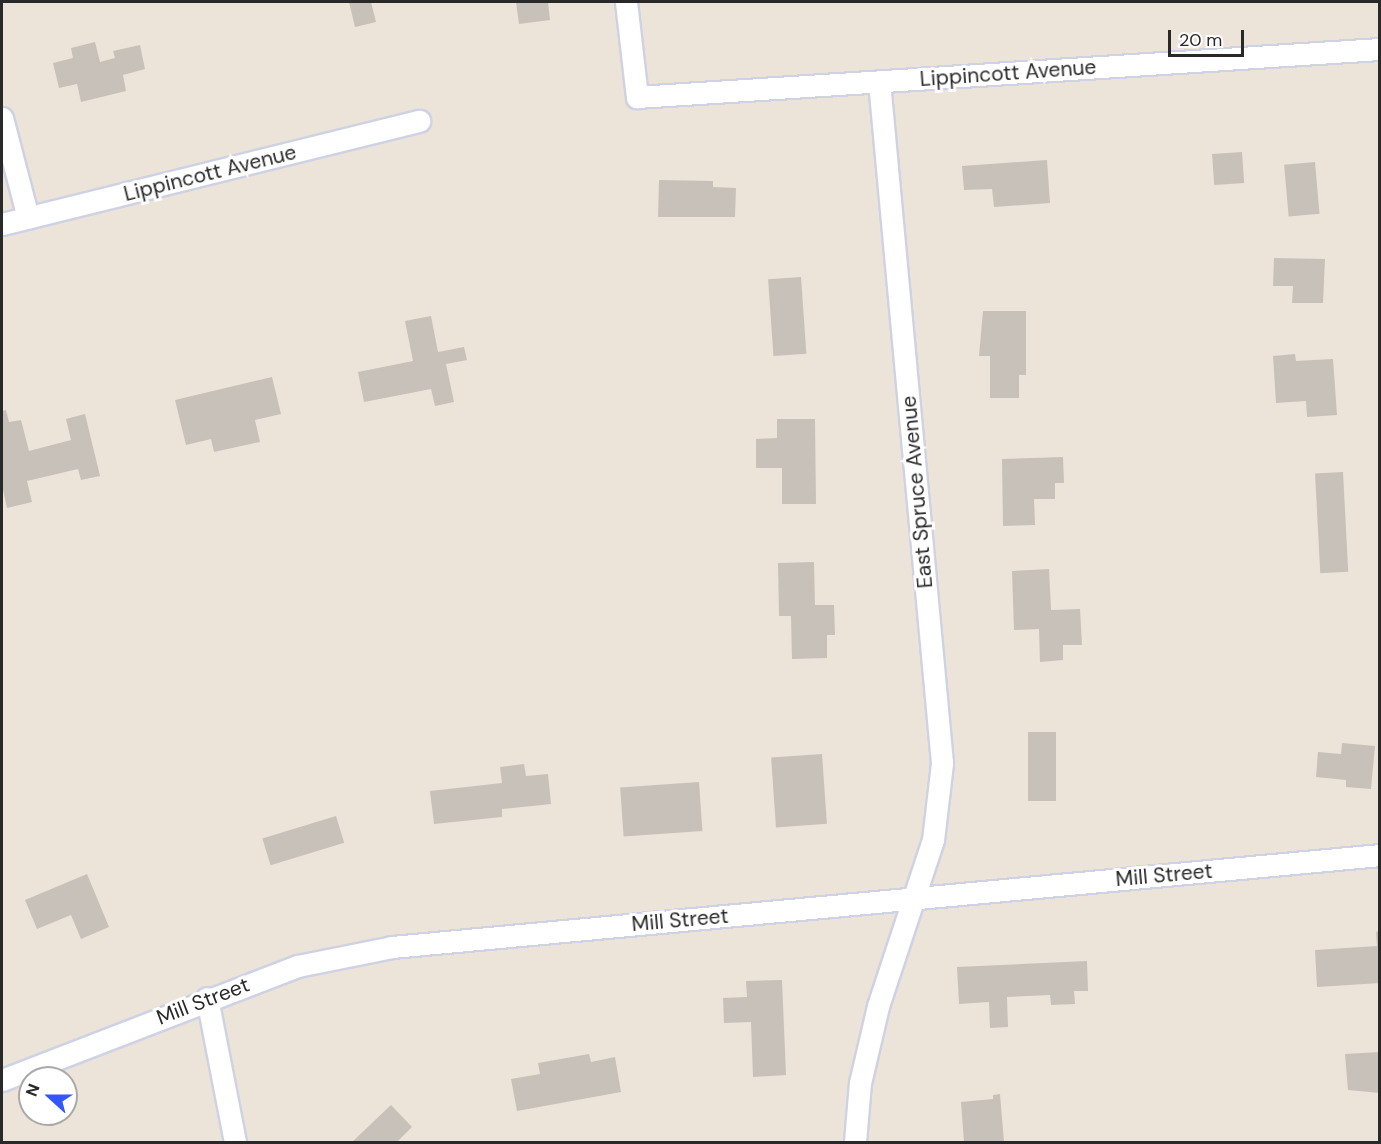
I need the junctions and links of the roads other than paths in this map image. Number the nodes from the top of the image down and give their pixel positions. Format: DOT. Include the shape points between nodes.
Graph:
graph roads {
  1 [pos="626,2"];
  2 [pos="1380,49"];
  3 [pos="879,81"];
  4 [pos="2,118"];
  5 [pos="419,121"];
  6 [pos="28,218"];
  7 [pos="2,224"];
  8 [pos="1380,855"];
  9 [pos="914,899"];
  10 [pos="207,998"];
  11 [pos="2,1080"];
  12 [pos="235,1143"];
  13 [pos="855,1143"];
  1 -- 3 [label="street, Lippincott Avenue" via="637,97"];
  2 -- 3 [label="street, Lippincott Avenue"];
  3 -- 9 [label="street, East Spruce Avenue" via="942,763 933,840"];
  4 -- 6 [label="street"];
  5 -- 6 [label="street, Lippincott Avenue"];
  6 -- 7 [label="street, Lippincott Avenue"];
  8 -- 9 [label="street, Mill Street"];
  9 -- 10 [label="street, Mill Street" via="393,947 298,966"];
  9 -- 13 [label="street, East Spruce Avenue" via="878,1006 865,1061"];
  10 -- 11 [label="street, Mill Street"];
  10 -- 12 [label="street"];
}
